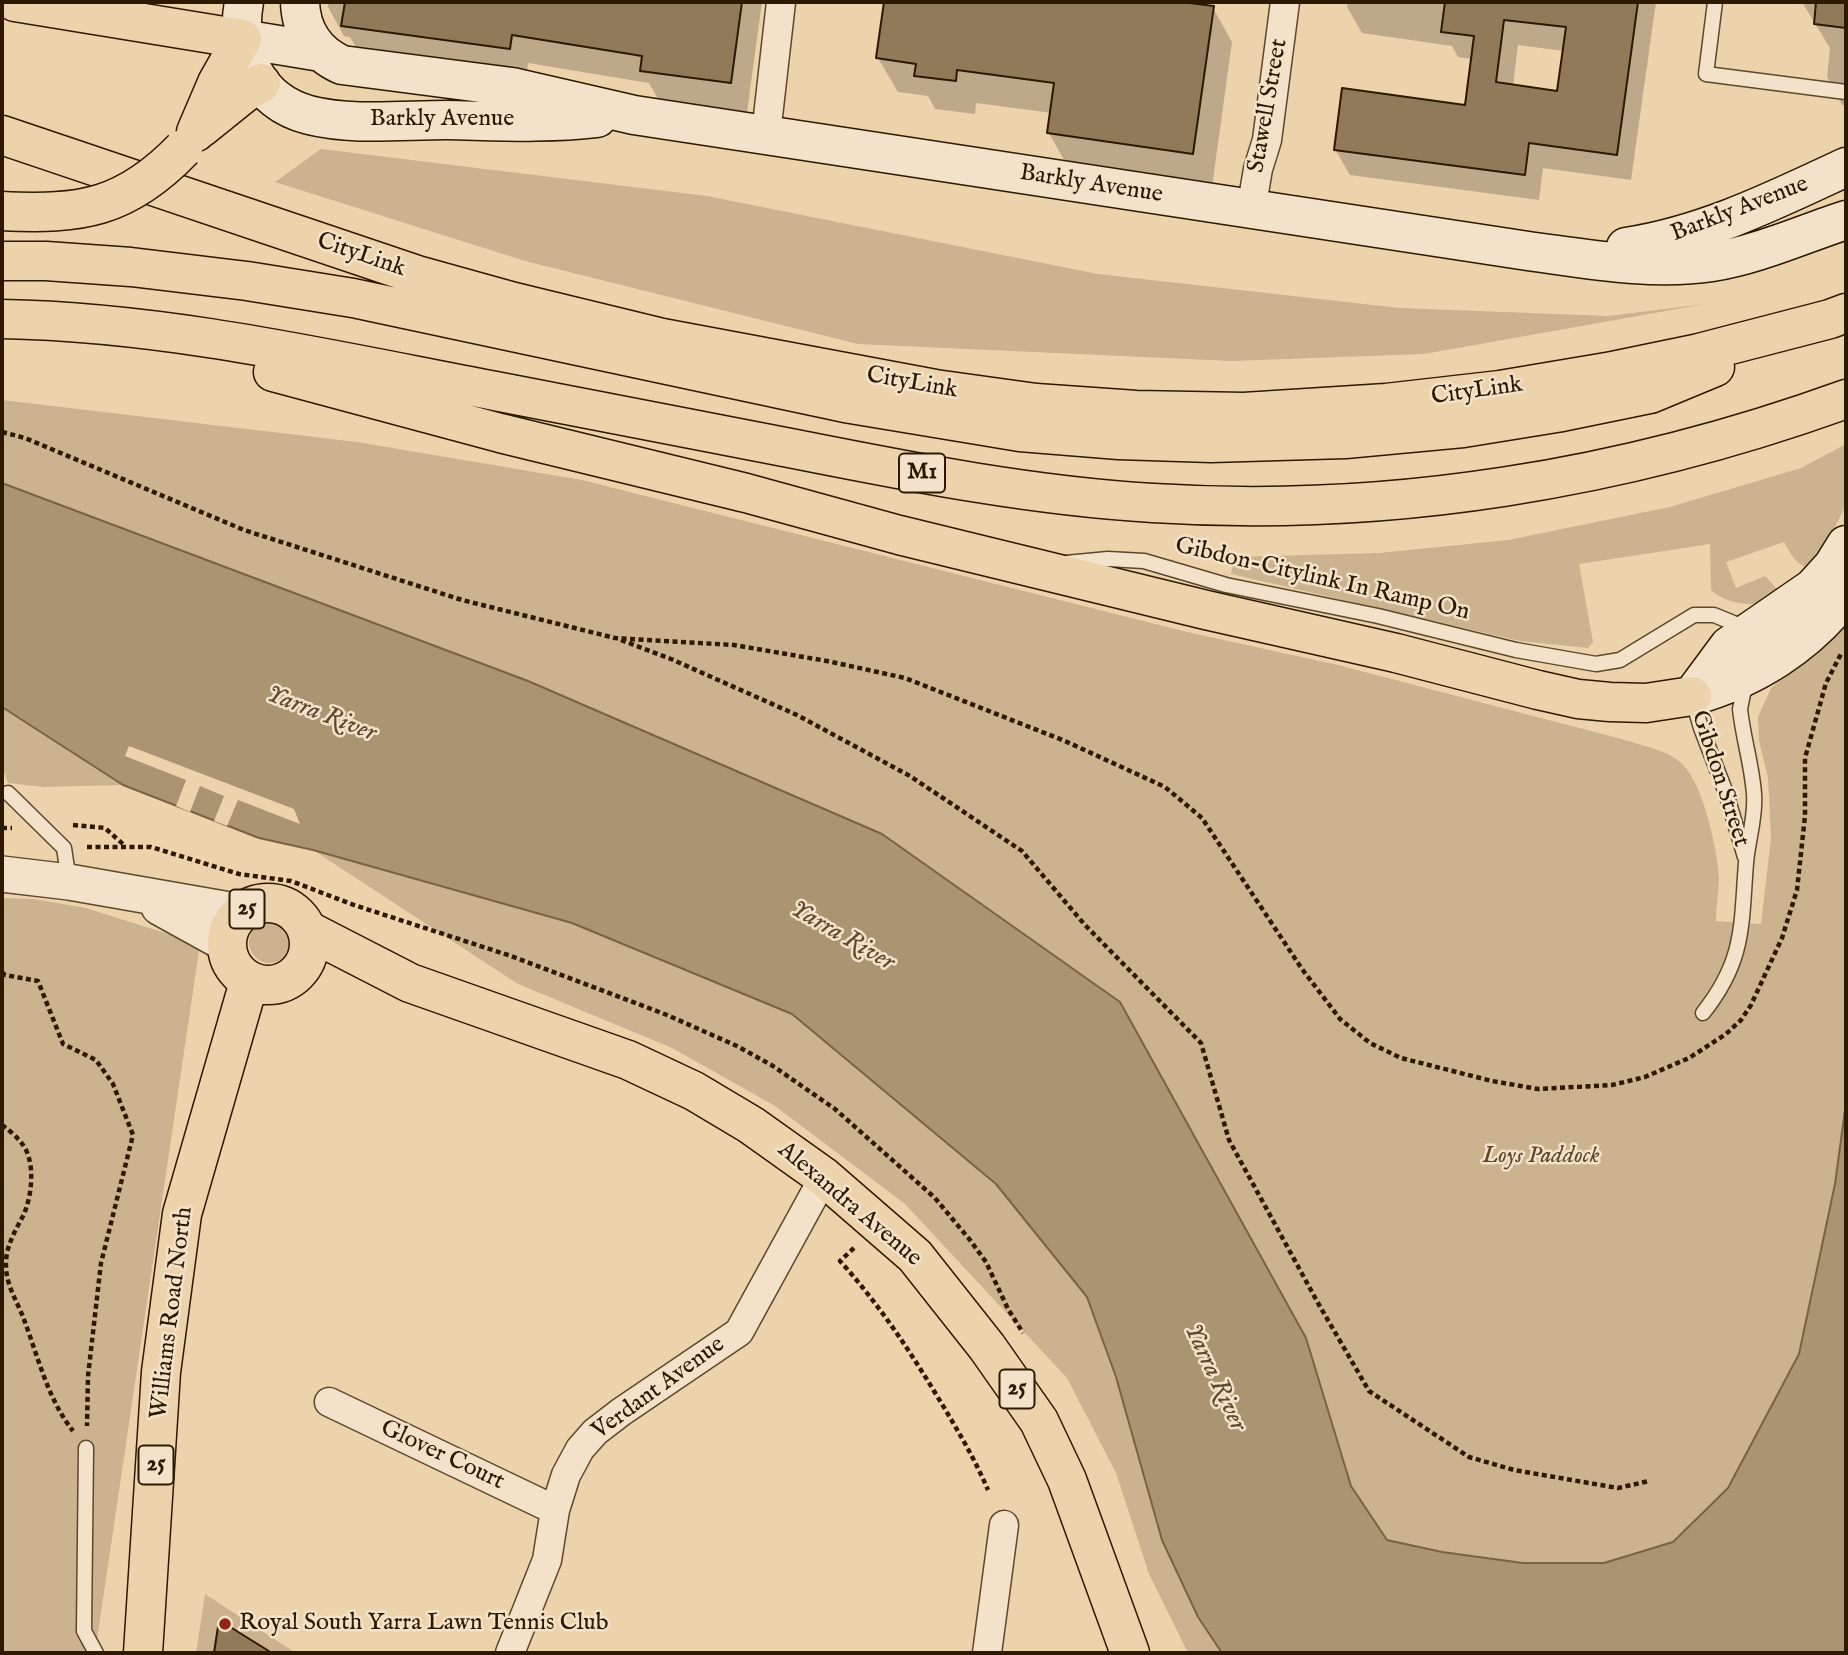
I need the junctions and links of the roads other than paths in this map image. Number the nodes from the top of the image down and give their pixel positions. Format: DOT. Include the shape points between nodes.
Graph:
graph roads {
  1 [pos="15,2"];
  2 [pos="244,2"];
  3 [pos="300,2"];
  4 [pos="781,2"];
  5 [pos="1285,2"];
  6 [pos="1715,2"];
  7 [pos="242,39"];
  8 [pos="321,52"];
  9 [pos="261,83"];
  10 [pos="1846,92"];
  11 [pos="634,115"];
  12 [pos="766,134"];
  13 [pos="2,135"];
  14 [pos="189,141"];
  15 [pos="1846,167"];
  16 [pos="1251,210"];
  17 [pos="2,211"];
  18 [pos="1846,220"];
  19 [pos="1548,254"];
  20 [pos="2,261"];
  21 [pos="1838,316"];
  22 [pos="2,319"];
  23 [pos="90,324"];
  24 [pos="1846,399"];
  25 [pos="1846,545"];
  26 [pos="1037,569"];
  27 [pos="1832,612"];
  28 [pos="1751,630"];
  29 [pos="1795,645"];
  30 [pos="1761,669"];
  31 [pos="1692,696"];
  32 [pos="8,793"];
  33 [pos="1746,862"];
  34 [pos="2,874"];
  35 [pos="69,882"];
  36 [pos="234,928"];
  37 [pos="307,930"];
  38 [pos="302,968"];
  39 [pos="250,982"];
  40 [pos="410,983"];
  41 [pos="1703,1013"];
  42 [pos="824,1177"];
  43 [pos="329,1402"];
  44 [pos="86,1448"];
  45 [pos="555,1510"];
  46 [pos="1004,1525"];
  47 [pos="96,1653"];
  48 [pos="143,1653"];
  49 [pos="510,1653"];
  50 [pos="987,1653"];
  51 [pos="1130,1653"];
  1 -- 7 [label="main road"];
  2 -- 7 [label="main road"];
  3 -- 8 [label="main road" via="306,33"];
  4 -- 12 [label="street"];
  5 -- 16 [label="street, Stawell Street" via="1267,141"];
  6 -- 10 [label="lane" via="1706,74"];
  7 -- 8 [label="main road, Barkly Avenue"];
  7 -- 9 [label="main road, Barkly Avenue" via="248,64"];
  7 -- 14 [label="main road"];
  8 -- 9 [label="main road"];
  8 -- 11 [label="main road, Barkly Avenue" via="342,65 513,87"];
  9 -- 11 [label="main road, Barkly Avenue" via="300,112 341,119 554,121"];
  9 -- 14 [label="main road"];
  11 -- 12 [label="main road, Barkly Avenue"];
  12 -- 16 [label="main road, Barkly Avenue"];
  13 -- 21 [label="main road, CityLink / M1" via="416,275 514,302 662,338 934,389 1036,403 1244,412 1386,403 1607,372"];
  14 -- 17 [label="main road, bridge" via="163,170 113,201 56,212"];
  15 -- 19 [label="main road, Barkly Avenue" via="1687,235"];
  16 -- 19 [label="main road, Barkly Avenue"];
  18 -- 19 [label="main road, Barkly Avenue" via="1712,261 1643,264"];
  20 -- 21 [label="main road, M1" via="131,267 353,298 682,370 1020,432 1211,443 1345,439 1463,428 1562,412 1650,394"];
  22 -- 23 [label="main road, M1"];
  23 -- 24 [label="main road, M1" via="188,335 345,362 927,474 1151,503 1302,506 1470,492 1621,467"];
  23 -- 26 [label="main road"];
  25 -- 27 [label="main road, Gibdon Street" via="1827,573"];
  26 -- 28 [label="lane, Gibdon-Citylink In Ramp On" via="1088,560 1144,561 1226,585 1596,664 1620,660 1694,615 1714,615"];
  26 -- 31 [label="main road" via="1578,699 1646,703"];
  27 -- 28 [label="main road, Gibdon Street"];
  27 -- 29 [label="main road, Gibdon Street"];
  28 -- 29 [label="main road"];
  28 -- 31 [label="main road, Gibdon Street" via="1723,652"];
  29 -- 30 [label="main road, Gibdon Street"];
  30 -- 31 [label="main road, Gibdon Street"];
  30 -- 33 [label="lane, Gibdon Street" via="1745,688 1740,709 1754,793"];
  31 -- 33 [label="lane, Gibdon Street"];
  32 -- 35 [label="lane" via="64,848"];
  33 -- 41 [label="lane, Gibdon Street" via="1743,923 1733,962"];
  34 -- 35 [label="street"];
  35 -- 36 [label="street" via="135,893"];
  36 -- 37 [label="main road, 25" via="253,905 266,903 291,910"];
  36 -- 39 [label="main road, 25" via="232,967"];
  37 -- 38 [label="main road" via="309,944"];
  37 -- 40 [label="main road, Alexandra Avenue / 25"];
  38 -- 39 [label="main road" via="276,985"];
  38 -- 40 [label="main road, Alexandra Avenue / 25"];
  39 -- 48 [label="main road, Williams Road North / 25" via="182,1214 161,1372"];
  40 -- 42 [label="main road, Alexandra Avenue / 25" via="628,1060 751,1125"];
  42 -- 45 [label="street, Verdant Avenue" via="739,1332 595,1432 566,1475"];
  42 -- 51 [label="main road, Alexandra Avenue / 25" via="915,1256 1039,1421 1067,1480"];
  43 -- 45 [label="street, Glover Court"];
  44 -- 47 [label="lane" via="84,1631"];
  45 -- 49 [label="street, Verdant Avenue" via="547,1560"];
  46 -- 50 [label="street"];
}
